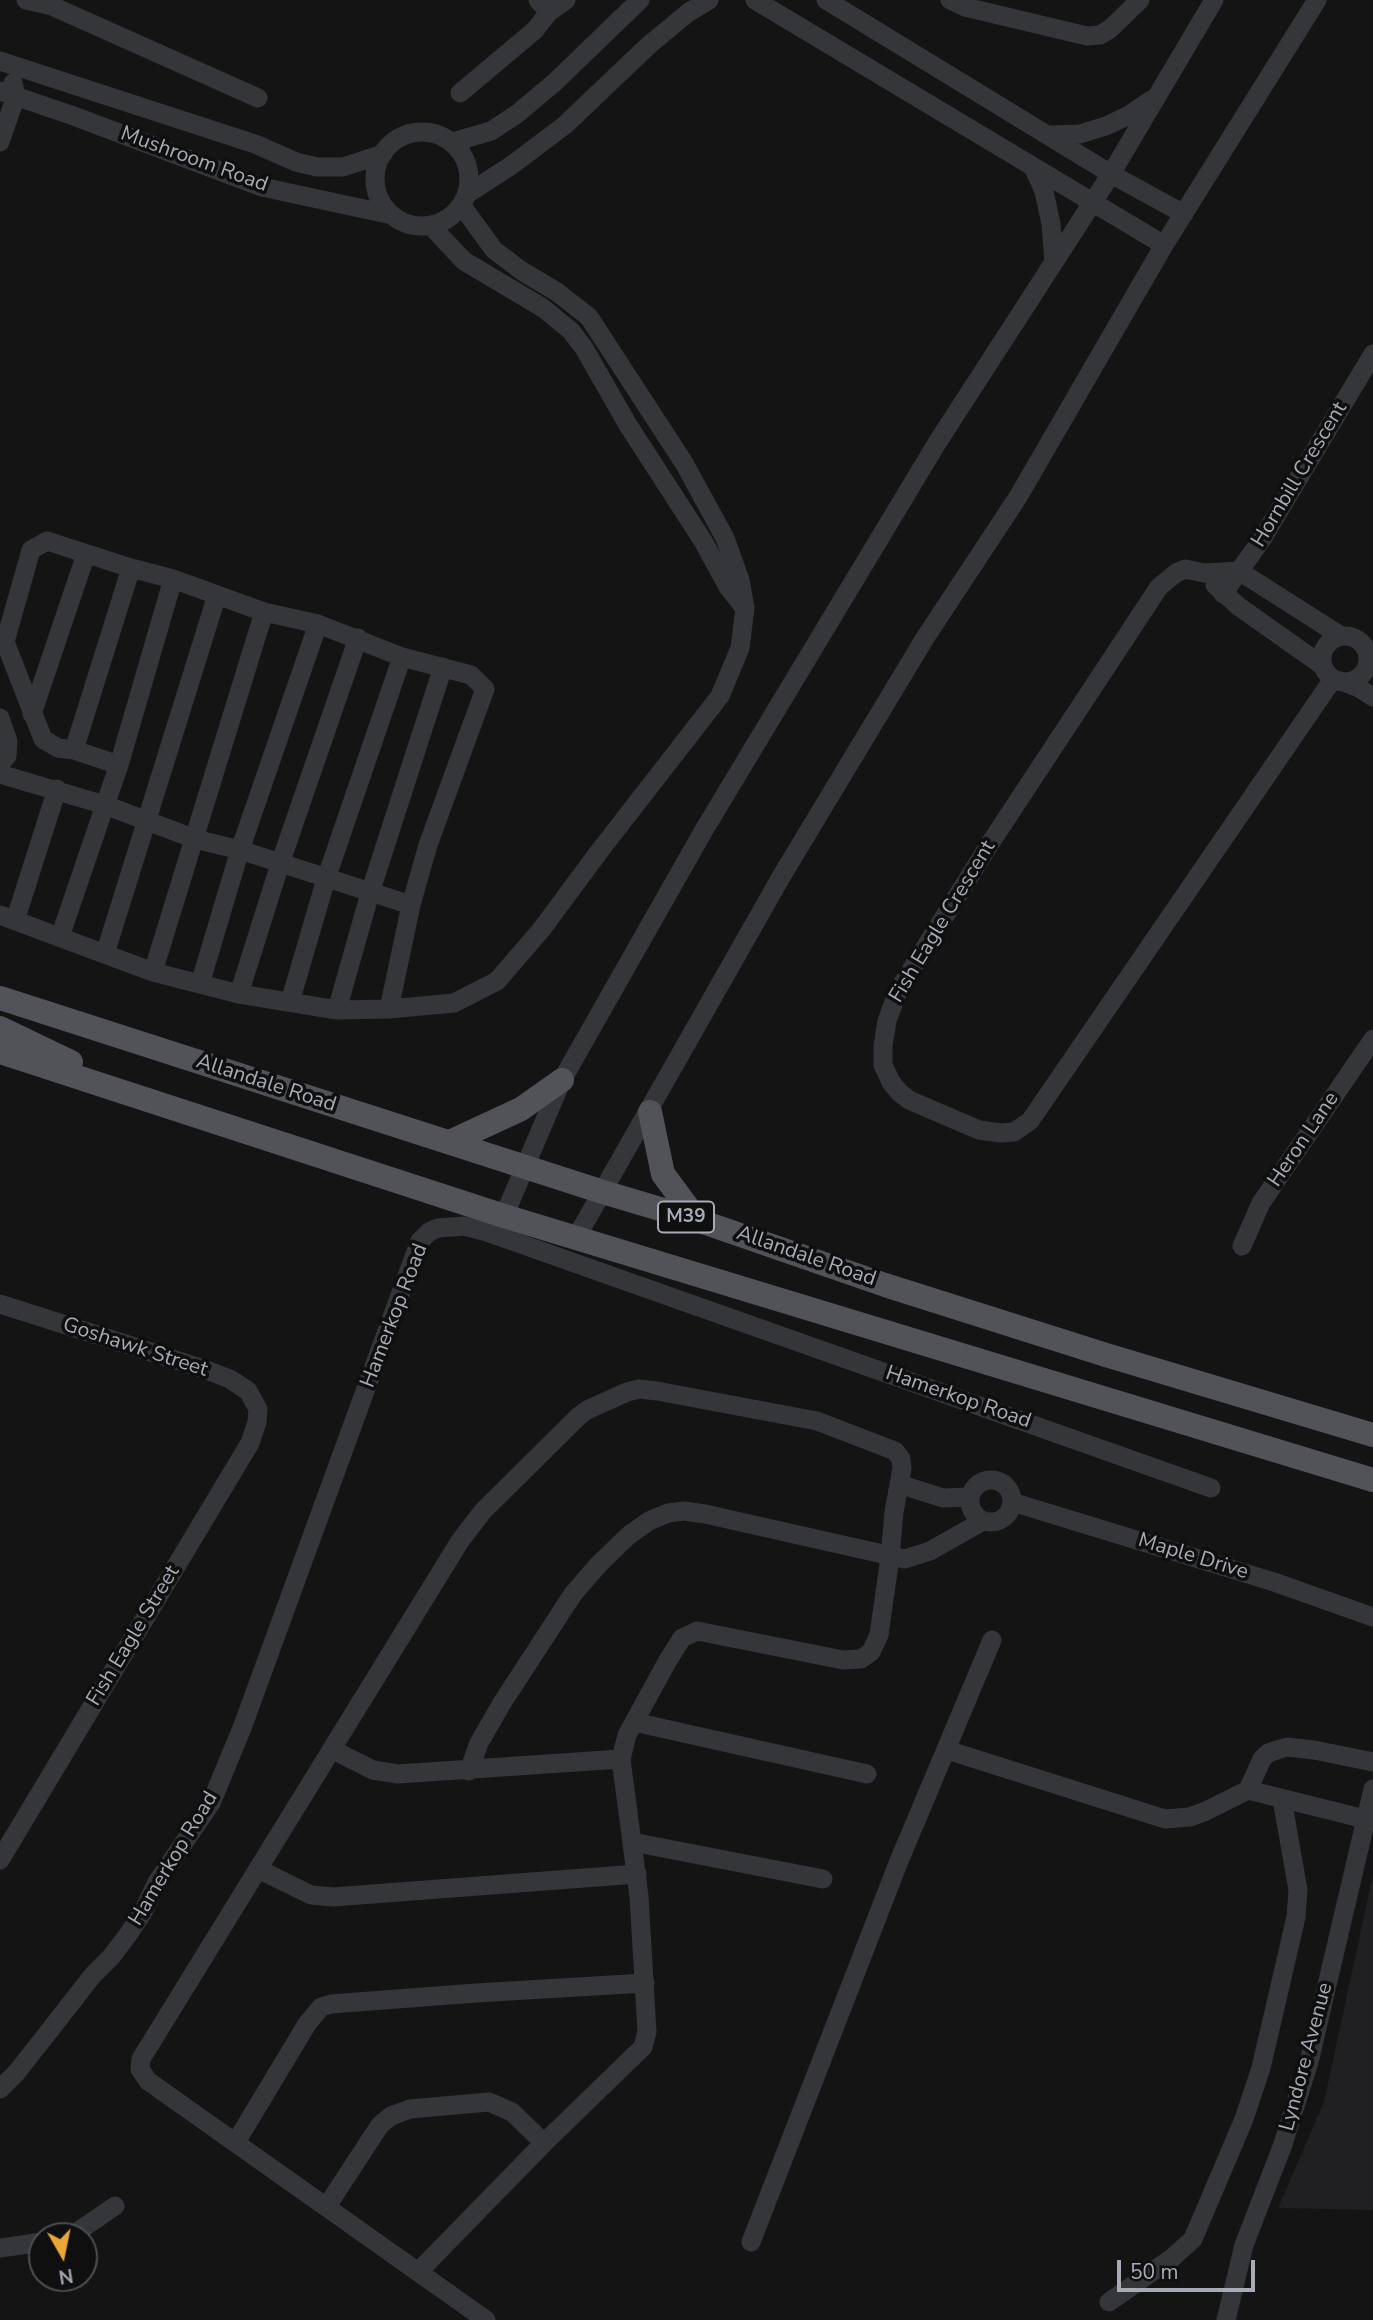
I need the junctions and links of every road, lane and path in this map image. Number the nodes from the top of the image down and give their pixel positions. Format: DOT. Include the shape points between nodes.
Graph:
graph roads {
  1 [pos="26,0"];
  2 [pos="566,0"];
  3 [pos="640,0"];
  4 [pos="709,0"];
  5 [pos="755,0"];
  6 [pos="826,0"];
  7 [pos="950,0"];
  8 [pos="1140,0"];
  9 [pos="1214,0"];
  10 [pos="1317,0"];
  11 [pos="53,3"];
  12 [pos="543,6"];
  13 [pos="3,65"];
  14 [pos="460,93"];
  15 [pos="8,94"];
  16 [pos="1157,97"];
  17 [pos="258,98"];
  18 [pos="1049,135"];
  19 [pos="0,142"];
  20 [pos="453,142"];
  21 [pos="383,153"];
  22 [pos="1033,167"];
  23 [pos="1111,174"];
  24 [pos="464,200"];
  25 [pos="1092,203"];
  26 [pos="1184,214"];
  27 [pos="392,215"];
  28 [pos="430,225"];
  29 [pos="1164,245"];
  30 [pos="1054,262"];
  31 [pos="1373,354"];
  32 [pos="673,447"];
  33 [pos="651,459"];
  34 [pos="691,477"];
  35 [pos="670,489"];
  36 [pos="86,554"];
  37 [pos="131,568"];
  38 [pos="1239,571"];
  39 [pos="1203,573"];
  40 [pos="173,579"];
  41 [pos="1223,594"];
  42 [pos="217,595"];
  43 [pos="745,608"];
  44 [pos="264,612"];
  45 [pos="318,624"];
  46 [pos="1341,636"];
  47 [pos="358,638"];
  48 [pos="402,657"];
  49 [pos="1371,659"];
  50 [pos="443,667"];
  51 [pos="1333,676"];
  52 [pos="1373,697"];
  53 [pos="32,714"];
  54 [pos="0,718"];
  55 [pos="74,750"];
  56 [pos="0,764"];
  57 [pos="119,765"];
  58 [pos="0,774"];
  59 [pos="57,789"];
  60 [pos="105,805"];
  61 [pos="148,821"];
  62 [pos="195,839"];
  63 [pos="240,850"];
  64 [pos="280,864"];
  65 [pos="326,878"];
  66 [pos="370,893"];
  67 [pos="411,905"];
  68 [pos="8,918"];
  69 [pos="60,937"];
  70 [pos="105,954"];
  71 [pos="153,972"];
  72 [pos="200,984"];
  73 [pos="239,994"];
  74 [pos="0,998"];
  75 [pos="290,1002"];
  76 [pos="390,1009"];
  77 [pos="337,1010"];
  78 [pos="0,1028"];
  79 [pos="1373,1039"];
  80 [pos="0,1052"];
  81 [pos="562,1080"];
  82 [pos="144,1099"];
  83 [pos="650,1112"];
  84 [pos="450,1142"];
  85 [pos="526,1167"];
  86 [pos="603,1192"];
  87 [pos="504,1216"];
  88 [pos="696,1220"];
  89 [pos="576,1238"];
  90 [pos="1242,1246"];
  91 [pos="1,1306"];
  92 [pos="258,1409"];
  93 [pos="1373,1435"];
  94 [pos="1373,1480"];
  95 [pos="899,1484"];
  96 [pos="1211,1488"];
  97 [pos="970,1497"];
  98 [pos="1013,1502"];
  99 [pos="983,1521"];
  100 [pos="891,1557"];
  101 [pos="1373,1617"];
  102 [pos="992,1640"];
  103 [pos="634,1722"];
  104 [pos="333,1750"];
  105 [pos="947,1750"];
  106 [pos="621,1759"];
  107 [pos="1373,1762"];
  108 [pos="469,1770"];
  109 [pos="867,1774"];
  110 [pos="1373,1789"];
  111 [pos="1248,1790"];
  112 [pos="1282,1799"];
  113 [pos="1365,1819"];
  114 [pos="632,1842"];
  115 [pos="0,1860"];
  116 [pos="258,1868"];
  117 [pos="637,1874"];
  118 [pos="823,1879"];
  119 [pos="645,1983"];
  120 [pos="0,2089"];
  121 [pos="236,2142"];
  122 [pos="544,2143"];
  123 [pos="115,2206"];
  124 [pos="327,2206"];
  125 [pos="92,2222"];
  126 [pos="751,2242"];
  127 [pos="28,2244"];
  128 [pos="0,2248"];
  129 [pos="419,2271"];
  130 [pos="1109,2302"];
  131 [pos="486,2320"];
  132 [pos="1226,2320"];
  1 -- 11 [label="street"];
  2 -- 12 [label="street"];
  3 -- 20 [label="street" via="517,114 491,131"];
  4 -- 24 [label="street" via="649,45 565,125"];
  5 -- 22 [label="street"];
  6 -- 18 [label="street"];
  7 -- 8 [label="street" via="1087,36 1110,29"];
  9 -- 16 [label="street"];
  10 -- 26 [label="street"];
  11 -- 17 [label="street"];
  12 -- 14 [label="street" via="535,30"];
  13 -- 15 [label="street"];
  13 -- 21 [label="street, Mushroom Road" via="317,167 342,167"];
  15 -- 19 [label="street"];
  15 -- 27 [label="street, Mushroom Road" via="262,187"];
  16 -- 18 [label="street" via="1106,127"];
  16 -- 23 [label="street"];
  18 -- 23 [label="street"];
  20 -- 21 [label="street, Mushroom Road" via="421,131 399,138"];
  20 -- 24 [label="street" via="469,171"];
  21 -- 27 [label="street" via="377,164 376,186"];
  22 -- 25 [label="street"];
  22 -- 30 [label="street" via="1044,191"];
  23 -- 25 [label="street"];
  23 -- 26 [label="street"];
  24 -- 28 [label="street" via="446,219"];
  24 -- 32 [label="street" via="494,250 589,317"];
  25 -- 29 [label="street"];
  25 -- 30 [label="street"];
  26 -- 29 [label="street"];
  27 -- 28 [label="street, Mushroom Road" via="413,225"];
  28 -- 33 [label="street" via="464,261 571,331"];
  29 -- 83 [label="street" via="1018,497 925,638 781,877"];
  30 -- 81 [label="street" via="937,443 711,818"];
  31 -- 38 [label="street, Hornbill Crescent"];
  32 -- 33 [label="street"];
  32 -- 34 [label="street"];
  33 -- 35 [label="street"];
  34 -- 35 [label="street"];
  34 -- 43 [label="street" via="724,538"];
  35 -- 43 [label="street"];
  36 -- 37 [label="street"];
  36 -- 53 [label="street"];
  36 -- 53 [label="street" via="47,541 31,550 5,642"];
  37 -- 40 [label="street"];
  37 -- 55 [label="street"];
  38 -- 39 [label="street, Fish Eagle Crescent"];
  38 -- 41 [label="street, Hornbill Crescent"];
  38 -- 46 [label="street"];
  39 -- 41 [label="street"];
  39 -- 51 [label="street, Fish Eagle Crescent" via="1180,571 1159,587 898,991 887,1021 883,1065 891,1082 909,1100 979,1130 1014,1132 1030,1121"];
  40 -- 42 [label="street"];
  40 -- 57 [label="street"];
  41 -- 51 [label="street"];
  42 -- 44 [label="street"];
  42 -- 61 [label="street"];
  43 -- 76 [label="street" via="740,648 719,696 497,981 454,1003"];
  44 -- 45 [label="street"];
  44 -- 62 [label="street"];
  45 -- 47 [label="street"];
  45 -- 63 [label="street"];
  46 -- 49 [label="street" via="1362,643"];
  46 -- 51 [label="street" via="1327,644 1322,659"];
  47 -- 48 [label="street"];
  47 -- 64 [label="street"];
  48 -- 50 [label="street"];
  48 -- 65 [label="street"];
  49 -- 51 [label="street" via="1357,678"];
  50 -- 66 [label="street"];
  50 -- 67 [label="street" via="471,675 485,689"];
  51 -- 52 [label="street"];
  53 -- 55 [label="street" via="43,739"];
  54 -- 56 [label="street" via="8,741 7,756"];
  55 -- 57 [label="street"];
  57 -- 60 [label="street"];
  58 -- 59 [label="street"];
  59 -- 60 [label="street"];
  59 -- 68 [label="street"];
  60 -- 61 [label="street"];
  60 -- 69 [label="street"];
  61 -- 62 [label="street"];
  61 -- 70 [label="street"];
  62 -- 63 [label="street"];
  62 -- 71 [label="street"];
  63 -- 64 [label="street"];
  63 -- 72 [label="street"];
  64 -- 65 [label="street"];
  64 -- 73 [label="street"];
  65 -- 66 [label="street"];
  65 -- 75 [label="street"];
  66 -- 67 [label="street"];
  66 -- 77 [label="street"];
  67 -- 76 [label="street"];
  68 -- 69 [label="street"];
  69 -- 70 [label="street"];
  70 -- 71 [label="street"];
  71 -- 72 [label="street"];
  72 -- 73 [label="street"];
  73 -- 75 [label="street"];
  74 -- 84 [label="main road, Allandale Road / M39"];
  75 -- 77 [label="street"];
  76 -- 77 [label="street"];
  78 -- 82 [label="main road"];
  79 -- 90 [label="street, Heron Lane" via="1261,1203"];
  80 -- 82 [label="main road, M39"];
  81 -- 84 [label="main road" via="521,1110"];
  81 -- 85 [label="street"];
  82 -- 87 [label="main road, M39"];
  83 -- 86 [label="street"];
  83 -- 88 [label="main road" via="663,1174"];
  84 -- 85 [label="main road, Allandale Road / M39"];
  85 -- 86 [label="main road, Allandale Road / M39"];
  85 -- 87 [label="street"];
  86 -- 88 [label="main road, Allandale Road / M39"];
  86 -- 89 [label="street"];
  87 -- 89 [label="main road, M39"];
  88 -- 93 [label="main road, Allandale Road / M39" via="885,1285"];
  89 -- 94 [label="main road, M39"];
  91 -- 92 [label="street, Goshawk Street" via="230,1379 248,1391"];
  92 -- 115 [label="street, Fish Eagle Street" via="250,1443"];
  95 -- 97 [label="street" via="943,1498"];
  95 -- 100 [label="street"];
  95 -- 104 [label="street" via="902,1463 895,1451 817,1421 650,1390 627,1392 600,1404 579,1416 470,1526"];
  96 -- 120 [label="street, Hamerkop Road" via="487,1232 464,1226 429,1232 414,1257 211,1803 127,1936"];
  97 -- 98 [label="street" via="982,1481 996,1480 1007,1487"];
  97 -- 99 [label="street" via="972,1511"];
  98 -- 99 [label="street" via="1004,1519"];
  98 -- 101 [label="street, Maple Drive" via="1275,1582"];
  99 -- 100 [label="street" via="916,1557"];
  100 -- 103 [label="street" via="879,1635 866,1656 843,1660 711,1632 689,1633"];
  100 -- 108 [label="street" via="705,1514 676,1512 649,1521 628,1536 573,1594 502,1703"];
  102 -- 105 [label="street"];
  103 -- 106 [label="street"];
  103 -- 109 [label="street"];
  104 -- 108 [label="street" via="389,1774"];
  104 -- 116 [label="street"];
  105 -- 111 [label="street" via="1165,1819 1206,1811"];
  105 -- 126 [label="street" via="899,1861"];
  106 -- 108 [label="street"];
  106 -- 114 [label="street"];
  107 -- 111 [label="street" via="1287,1747 1264,1756"];
  110 -- 113 [label="street, Lyndore Avenue"];
  111 -- 112 [label="street"];
  112 -- 113 [label="street"];
  112 -- 130 [label="street" via="1298,1890 1296,1917 1244,2119 1193,2239"];
  113 -- 132 [label="street, Lyndore Avenue" via="1309,2062 1244,2245"];
  114 -- 117 [label="street"];
  114 -- 118 [label="street"];
  116 -- 117 [label="street" via="311,1895 332,1897"];
  116 -- 121 [label="street" via="139,2064 148,2081"];
  117 -- 119 [label="street"];
  119 -- 121 [label="street" via="321,2007"];
  119 -- 122 [label="street" via="647,2032 643,2047"];
  121 -- 124 [label="street"];
  122 -- 124 [label="street" via="512,2112 489,2102 410,2109 380,2125"];
  122 -- 129 [label="street"];
  123 -- 125 [label="street"];
  124 -- 129 [label="street"];
  127 -- 128 [label="street"];
  129 -- 131 [label="street"];
}
